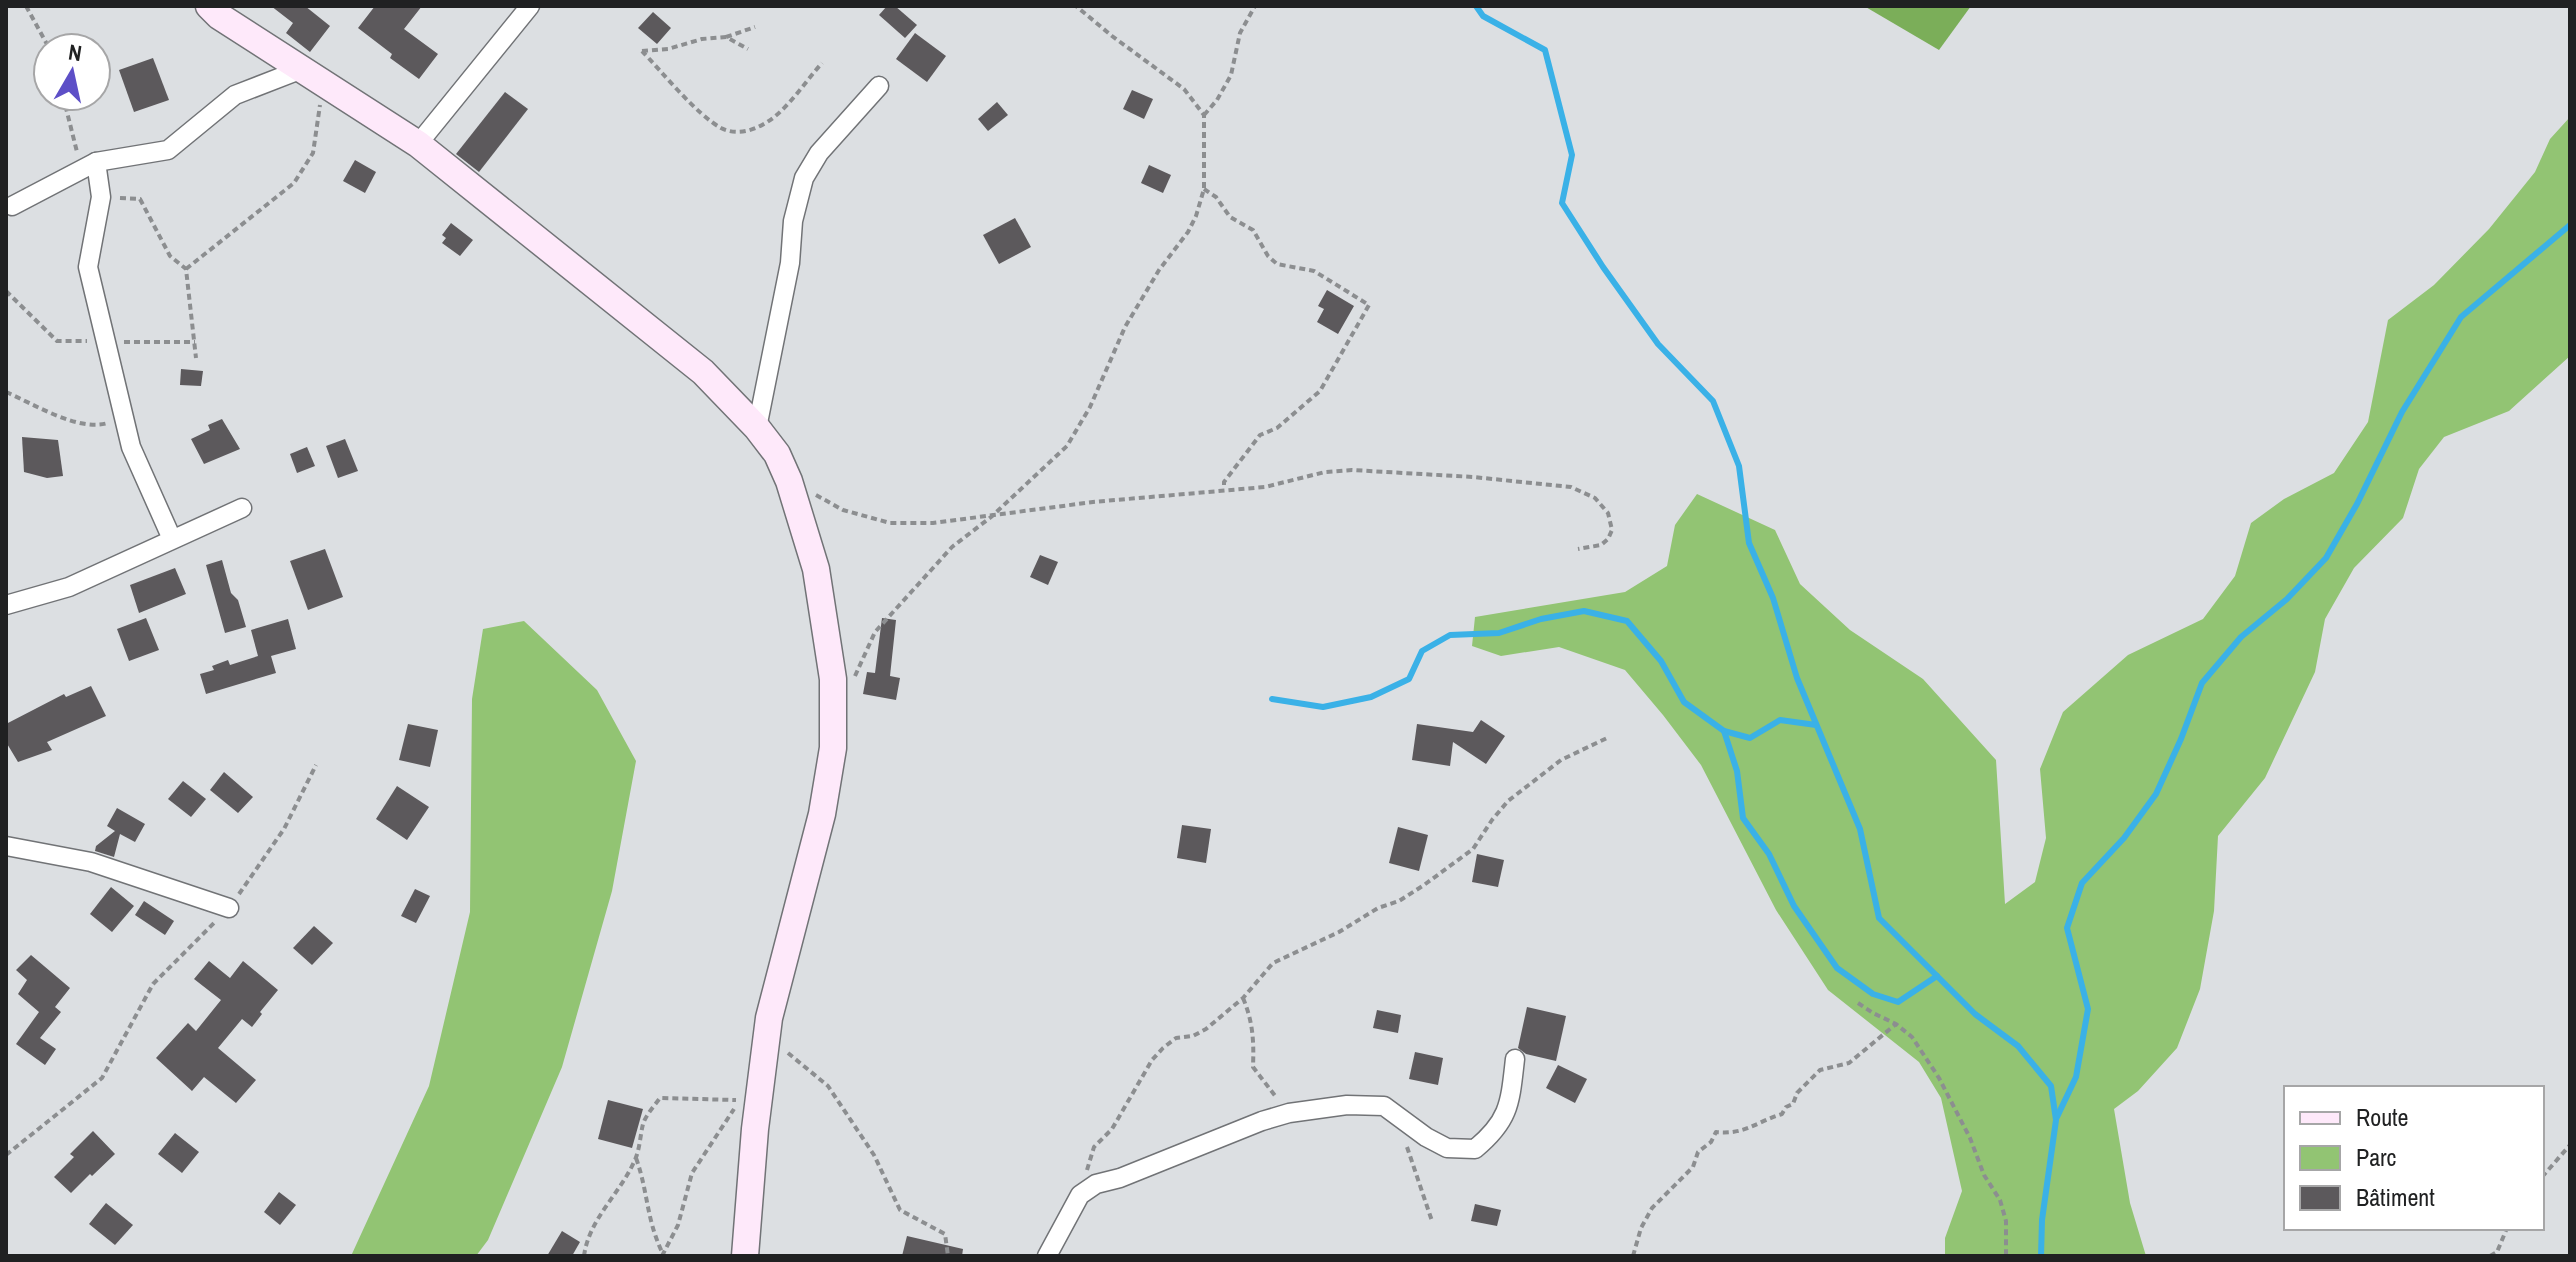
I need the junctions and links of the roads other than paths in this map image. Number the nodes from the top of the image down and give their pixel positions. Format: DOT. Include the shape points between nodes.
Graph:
graph roads {
  1 [pos="209,6"];
  2 [pos="530,6"];
  3 [pos="302,69"];
  4 [pos="879,86"];
  5 [pos="418,144"];
  6 [pos="88,166"];
  7 [pos="12,206"];
  8 [pos="757,428"];
  9 [pos="242,508"];
  10 [pos="172,539"];
  11 [pos="6,605"];
  12 [pos="6,846"];
  13 [pos="229,908"];
  14 [pos="1515,1059"];
  15 [pos="745,1256"];
  16 [pos="1047,1256"];
  1 -- 3 [label="street"];
  2 -- 5 [label="street"];
  3 -- 5 [label="street"];
  3 -- 6 [label="street" via="235,95 168,150"];
  4 -- 8 [label="street" via="819,153 804,178"];
  5 -- 8 [label="street" via="703,372"];
  6 -- 7 [label="street"];
  6 -- 10 [label="street" via="101,197 88,267 131,447"];
  8 -- 15 [label="street" via="789,481 816,569 833,679 833,748 822,814 769,1018"];
  9 -- 10 [label="street"];
  10 -- 11 [label="street" via="69,587"];
  12 -- 13 [label="street" via="91,862"];
  14 -- 16 [label="street" via="1504,1120 1475,1149 1447,1148 1384,1106 1289,1113 1096,1184 1080,1195"];
}
